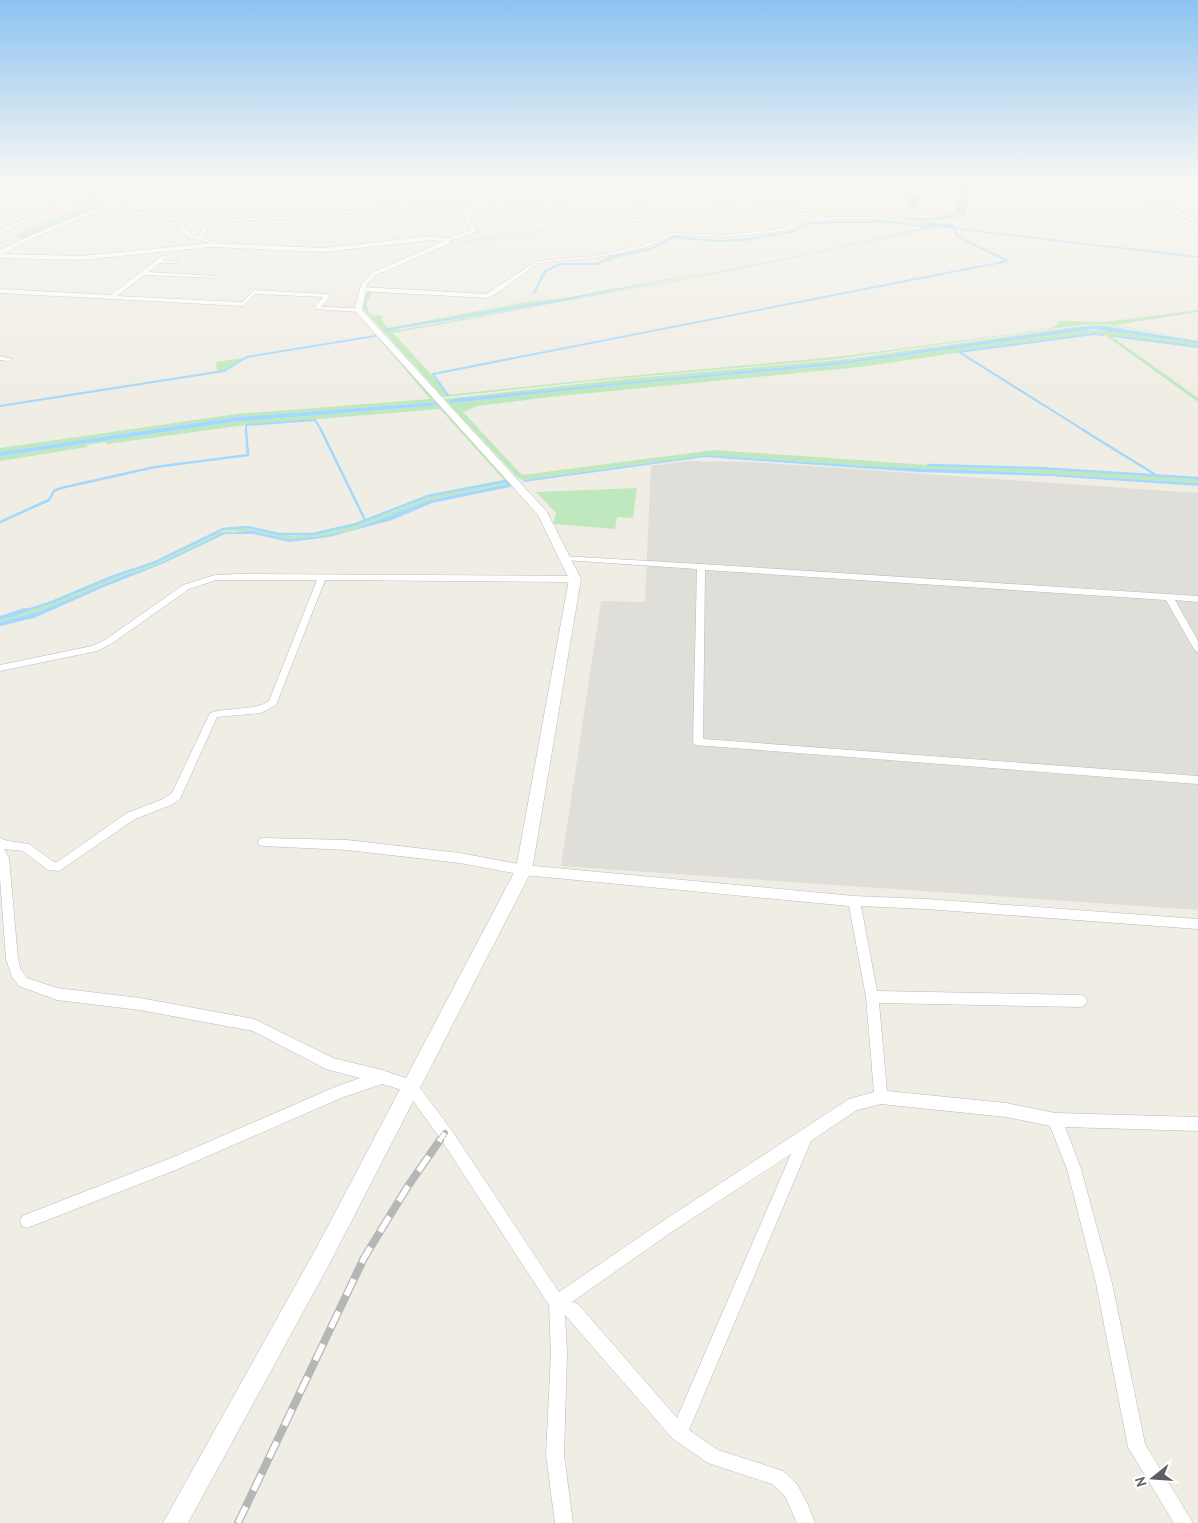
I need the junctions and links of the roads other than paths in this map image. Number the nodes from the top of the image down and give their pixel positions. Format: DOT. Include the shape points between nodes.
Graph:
graph roads {
  1 [pos="154,251"];
  2 [pos="425,251"];
  3 [pos="621,251"];
  4 [pos="0,255"];
  5 [pos="164,256"];
  6 [pos="158,261"];
  7 [pos="176,262"];
  8 [pos="142,273"];
  9 [pos="217,277"];
  10 [pos="43,285"];
  11 [pos="362,289"];
  12 [pos="0,291"];
  13 [pos="31,293"];
  14 [pos="112,297"];
  15 [pos="358,310"];
  16 [pos="0,358"];
  17 [pos="9,359"];
  18 [pos="565,558"];
  19 [pos="702,566"];
  20 [pos="322,577"];
  21 [pos="575,580"];
  22 [pos="1169,597"];
  23 [pos="1198,599"];
  24 [pos="1198,649"];
  25 [pos="0,668"];
  26 [pos="1198,780"];
  27 [pos="263,842"];
  28 [pos="0,843"];
  29 [pos="0,852"];
  30 [pos="524,870"];
  31 [pos="854,901"];
  32 [pos="1198,924"];
  33 [pos="872,997"];
  34 [pos="1081,1001"];
  35 [pos="382,1077"];
  36 [pos="410,1086"];
  37 [pos="882,1097"];
  38 [pos="1055,1120"];
  39 [pos="1198,1124"];
  40 [pos="806,1134"];
  41 [pos="27,1221"];
  42 [pos="557,1303"];
  43 [pos="679,1433"];
  44 [pos="175,1523"];
  45 [pos="564,1523"];
  46 [pos="806,1523"];
  47 [pos="1184,1523"];
  1 -- 4 [label="street" via="81,258"];
  2 -- 11 [label="street" via="374,274"];
  3 -- 11 [label="street" via="580,259 536,262 487,296"];
  5 -- 6 [label="street"];
  6 -- 7 [label="street"];
  6 -- 8 [label="street"];
  8 -- 9 [label="street"];
  8 -- 14 [label="street"];
  10 -- 13 [label="street"];
  11 -- 15 [label="street"];
  12 -- 13 [label="street"];
  13 -- 14 [label="street"];
  14 -- 15 [label="street" via="242,304 254,292 327,296 318,308"];
  15 -- 18 [label="street" via="543,514"];
  16 -- 17 [label="street"];
  18 -- 19 [label="street"];
  18 -- 21 [label="street"];
  19 -- 22 [label="street"];
  19 -- 26 [label="street" via="698,742"];
  20 -- 21 [label="street"];
  20 -- 25 [label="street" via="228,577 202,581 171,596 94,649"];
  20 -- 28 [label="street" via="272,703 263,709 226,711 214,715 176,796 132,816 59,866 52,867 25,847"];
  21 -- 30 [label="street"];
  22 -- 23 [label="street"];
  22 -- 24 [label="street"];
  27 -- 30 [label="street" via="347,845 460,858"];
  29 -- 35 [label="street" via="4,858 12,959 23,982 57,994 140,1004 254,1025 331,1064"];
  30 -- 31 [label="street"];
  30 -- 36 [label="street"];
  31 -- 32 [label="street"];
  31 -- 33 [label="street"];
  33 -- 34 [label="street"];
  33 -- 37 [label="street"];
  35 -- 36 [label="street"];
  35 -- 41 [label="street"];
  36 -- 42 [label="street" via="445,1133"];
  36 -- 44 [label="street" via="325,1252"];
  37 -- 38 [label="street" via="1006,1110"];
  37 -- 40 [label="street" via="854,1104"];
  38 -- 39 [label="street"];
  38 -- 47 [label="street" via="1074,1168 1104,1283 1137,1447"];
  40 -- 42 [label="street"];
  40 -- 43 [label="street"];
  42 -- 43 [label="street" via="572,1310"];
  42 -- 45 [label="street" via="559,1353 555,1455"];
  43 -- 46 [label="street" via="714,1457 777,1477 791,1490"];
}
